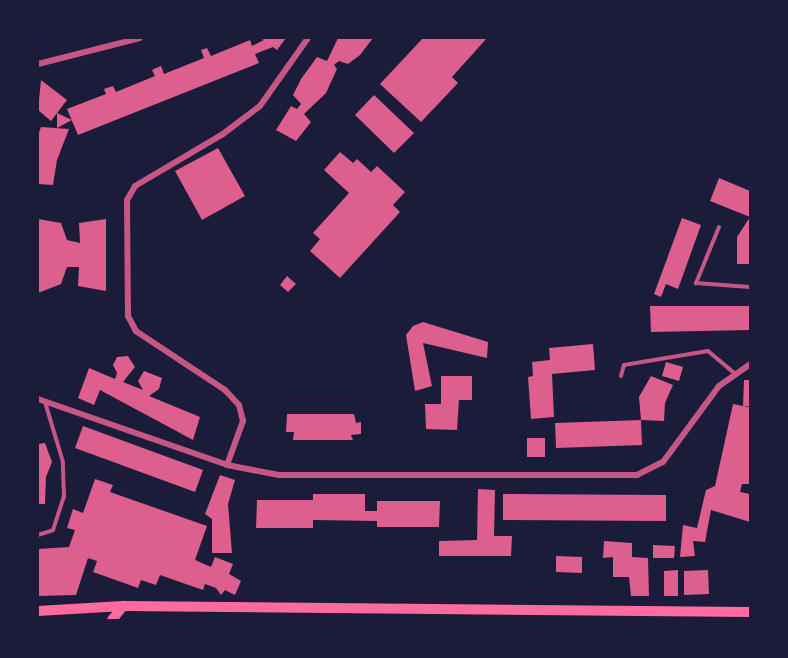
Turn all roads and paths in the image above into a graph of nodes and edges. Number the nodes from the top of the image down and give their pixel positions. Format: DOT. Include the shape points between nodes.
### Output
graph roads {
  1 [pos="140,38"];
  2 [pos="309,38"];
  3 [pos="38,64"];
  4 [pos="719,227"];
  5 [pos="750,287"];
  6 [pos="750,364"];
  7 [pos="734,373"];
  8 [pos="621,376"];
  9 [pos="38,399"];
  10 [pos="45,402"];
  11 [pos="226,465"];
  12 [pos="38,535"];
  13 [pos="123,606"];
  14 [pos="38,611"];
  15 [pos="750,612"];
  16 [pos="112,621"];
  1 -- 3 [label="street"];
  2 -- 11 [label="street" via="260,106 224,134 135,186 127,200 128,316 136,331 225,390 239,405 243,421"];
  4 -- 5 [label="lane" via="696,283"];
  6 -- 7 [label="street"];
  7 -- 8 [label="lane" via="708,351 624,365"];
  7 -- 11 [label="street" via="719,386 675,449 650,472 637,475 279,475"];
  9 -- 10 [label="street"];
  10 -- 11 [label="street"];
  10 -- 12 [label="lane" via="63,462 64,497 53,530"];
  13 -- 14 [label="main road"];
  13 -- 15 [label="main road"];
  13 -- 16 [label="main road"];
}
